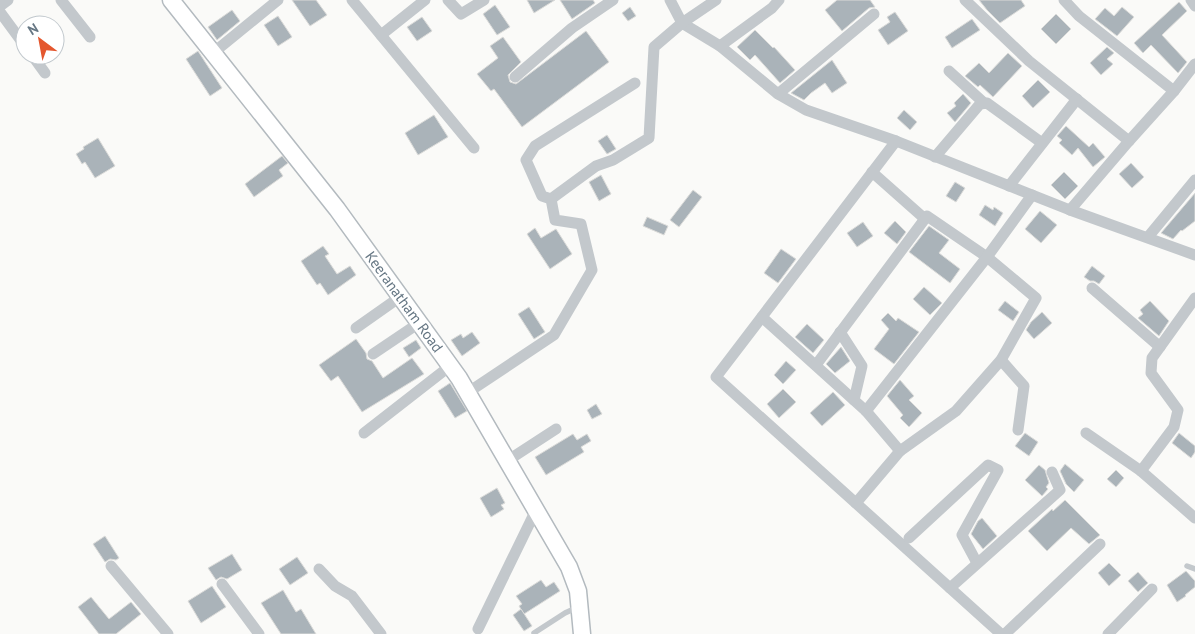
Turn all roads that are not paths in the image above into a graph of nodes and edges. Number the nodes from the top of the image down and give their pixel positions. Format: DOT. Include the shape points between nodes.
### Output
graph roads {
  1 [pos="8,0"];
  2 [pos="61,0"];
  3 [pos="171,0"];
  4 [pos="278,0"];
  5 [pos="352,0"];
  6 [pos="425,0"];
  7 [pos="448,0"];
  8 [pos="484,0"];
  9 [pos="613,0"];
  10 [pos="670,0"];
  11 [pos="716,0"];
  12 [pos="780,0"];
  13 [pos="965,0"];
  14 [pos="1064,0"];
  15 [pos="1191,0"];
  16 [pos="266,4"];
  17 [pos="0,6"];
  18 [pos="1195,6"];
  19 [pos="0,12"];
  20 [pos="874,14"];
  21 [pos="682,23"];
  22 [pos="15,32"];
  23 [pos="382,35"];
  24 [pos="90,37"];
  25 [pos="720,46"];
  26 [pos="213,53"];
  27 [pos="1195,64"];
  28 [pos="39,65"];
  29 [pos="949,70"];
  30 [pos="45,73"];
  31 [pos="515,77"];
  32 [pos="635,83"];
  33 [pos="1174,91"];
  34 [pos="778,94"];
  35 [pos="1077,99"];
  36 [pos="983,102"];
  37 [pos="896,141"];
  38 [pos="1129,141"];
  39 [pos="1042,143"];
  40 [pos="474,148"];
  41 [pos="935,157"];
  42 [pos="872,172"];
  43 [pos="1195,180"];
  44 [pos="1009,186"];
  45 [pos="1032,195"];
  46 [pos="551,199"];
  47 [pos="1070,210"];
  48 [pos="925,219"];
  49 [pos="1148,237"];
  50 [pos="1195,255"];
  51 [pos="987,256"];
  52 [pos="1092,288"];
  53 [pos="400,297"];
  54 [pos="1195,298"];
  55 [pos="762,317"];
  56 [pos="419,323"];
  57 [pos="356,328"];
  58 [pos="840,332"];
  59 [pos="1160,347"];
  60 [pos="373,354"];
  61 [pos="1001,360"];
  62 [pos="816,365"];
  63 [pos="450,366"];
  64 [pos="467,392"];
  65 [pos="854,400"];
  66 [pos="866,411"];
  67 [pos="556,429"];
  68 [pos="1018,430"];
  69 [pos="364,433"];
  70 [pos="1086,433"];
  71 [pos="900,451"];
  72 [pos="507,461"];
  73 [pos="1141,471"];
  74 [pos="1052,472"];
  75 [pos="856,503"];
  76 [pos="536,510"];
  77 [pos="1195,518"];
  78 [pos="909,538"];
  79 [pos="1100,544"];
  80 [pos="977,563"];
  81 [pos="111,566"];
  82 [pos="1187,566"];
  83 [pos="1195,568"];
  84 [pos="319,569"];
  85 [pos="222,584"];
  86 [pos="950,588"];
  87 [pos="1152,589"];
  88 [pos="580,606"];
  89 [pos="477,632"];
  90 [pos="534,633"];
  91 [pos="168,634"];
  92 [pos="259,634"];
  93 [pos="381,634"];
  94 [pos="582,634"];
  95 [pos="1003,634"];
  96 [pos="1108,634"];
  1 -- 17 [label="street"];
  2 -- 24 [label="street"];
  3 -- 26 [label="street, Keeranatham Road"];
  4 -- 16 [label="street"];
  5 -- 23 [label="street"];
  6 -- 23 [label="street"];
  7 -- 8 [label="street" via="460,14"];
  9 -- 31 [label="street" via="572,28"];
  10 -- 21 [label="street"];
  11 -- 21 [label="street"];
  12 -- 25 [label="street"];
  13 -- 35 [label="street" via="1029,61"];
  14 -- 33 [label="street" via="1079,16"];
  15 -- 18 [label="street"];
  16 -- 26 [label="street"];
  19 -- 22 [label="street"];
  20 -- 34 [label="street"];
  21 -- 25 [label="street"];
  21 -- 46 [label="street" via="654,47 649,138 613,160 596,166"];
  23 -- 40 [label="street"];
  25 -- 34 [label="street"];
  26 -- 53 [label="street, Keeranatham Road" via="337,209"];
  27 -- 33 [label="street"];
  28 -- 30 [label="street"];
  29 -- 36 [label="street"];
  32 -- 46 [label="street" via="535,146 526,160 542,196"];
  33 -- 38 [label="street"];
  34 -- 37 [label="street" via="806,110"];
  35 -- 38 [label="street"];
  35 -- 39 [label="street"];
  36 -- 39 [label="street"];
  36 -- 41 [label="street"];
  37 -- 41 [label="street"];
  37 -- 42 [label="street"];
  38 -- 47 [label="street"];
  39 -- 44 [label="street"];
  41 -- 44 [label="street"];
  42 -- 48 [label="street"];
  42 -- 55 [label="street"];
  43 -- 49 [label="street"];
  44 -- 45 [label="street"];
  45 -- 47 [label="street"];
  45 -- 51 [label="street"];
  46 -- 64 [label="street" via="555,220 580,224 592,270 554,335"];
  47 -- 49 [label="street"];
  48 -- 51 [label="street" via="928,216"];
  48 -- 58 [label="street"];
  49 -- 50 [label="street"];
  51 -- 61 [label="street" via="1036,298"];
  51 -- 66 [label="street"];
  52 -- 59 [label="street"];
  53 -- 56 [label="street, Keeranatham Road"];
  53 -- 57 [label="street"];
  54 -- 59 [label="street"];
  55 -- 62 [label="street"];
  55 -- 75 [label="street" via="716,377"];
  56 -- 60 [label="street"];
  56 -- 63 [label="street, Keeranatham Road"];
  58 -- 62 [label="street"];
  58 -- 65 [label="street" via="862,366"];
  59 -- 73 [label="street" via="1152,358 1151,373 1178,410 1174,427"];
  61 -- 68 [label="street" via="1024,386"];
  61 -- 71 [label="street" via="956,411"];
  62 -- 65 [label="street"];
  63 -- 64 [label="street, Keeranatham Road"];
  63 -- 69 [label="street"];
  64 -- 72 [label="street, Keeranatham Road"];
  65 -- 66 [label="street"];
  66 -- 71 [label="street"];
  67 -- 72 [label="street"];
  70 -- 73 [label="street"];
  71 -- 75 [label="street"];
  72 -- 76 [label="street, Keeranatham Road"];
  73 -- 77 [label="street"];
  74 -- 80 [label="street" via="1060,490"];
  75 -- 86 [label="street"];
  76 -- 88 [label="street, Keeranatham Road" via="569,567"];
  76 -- 89 [label="street"];
  78 -- 80 [label="street" via="988,465 998,470 962,534"];
  79 -- 95 [label="street"];
  80 -- 86 [label="street"];
  81 -- 91 [label="street"];
  82 -- 83 [label="lane"];
  84 -- 93 [label="street" via="335,586 352,596"];
  85 -- 92 [label="street"];
  86 -- 95 [label="street"];
  87 -- 96 [label="street"];
  88 -- 90 [label="lane"];
  88 -- 94 [label="street, Keeranatham Road"];
}
